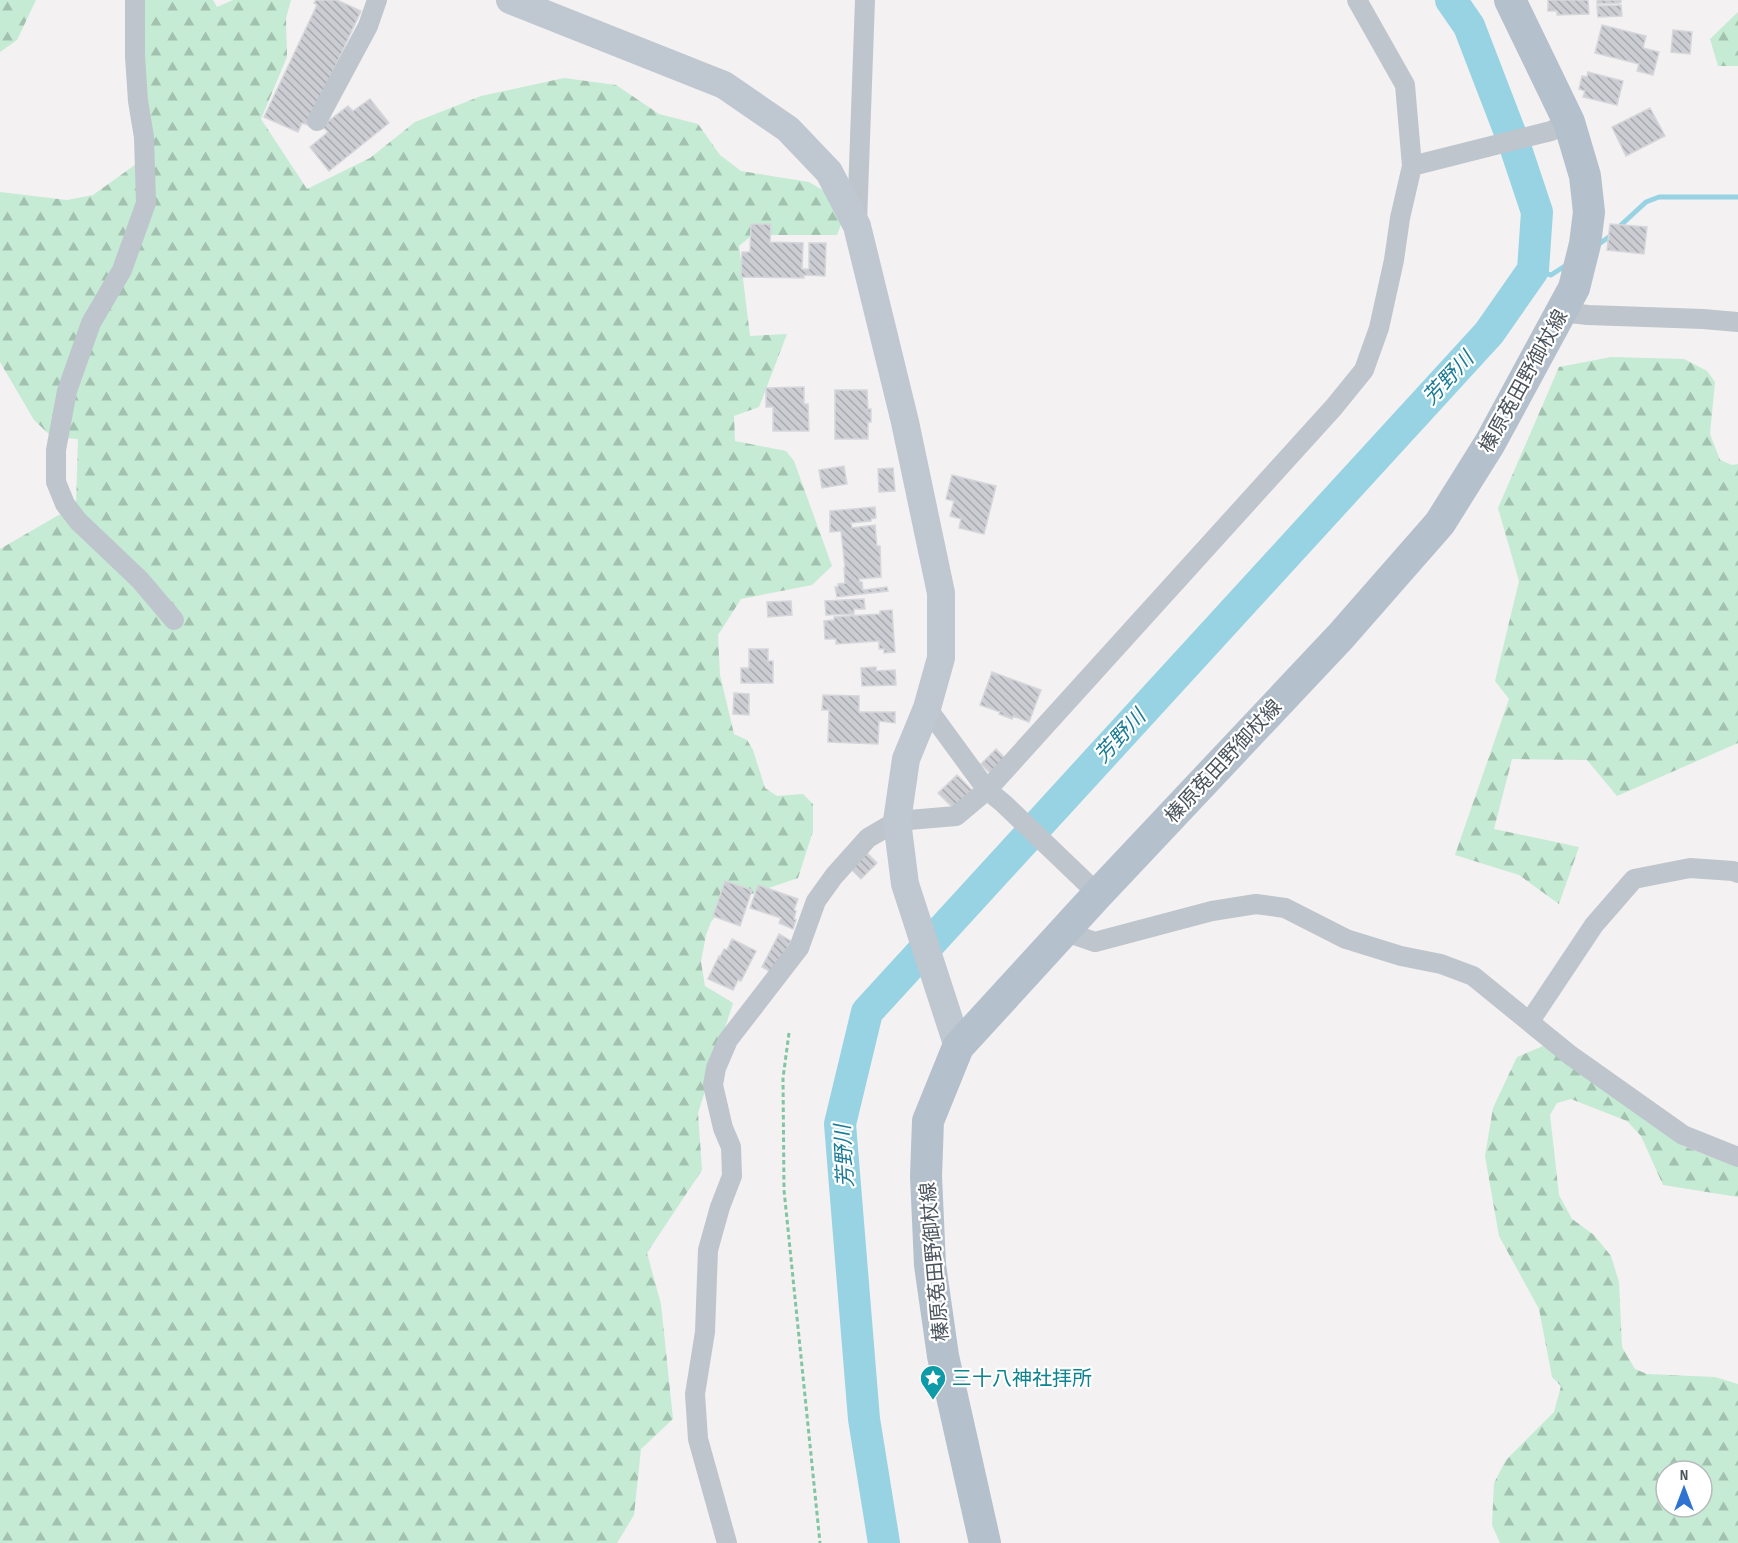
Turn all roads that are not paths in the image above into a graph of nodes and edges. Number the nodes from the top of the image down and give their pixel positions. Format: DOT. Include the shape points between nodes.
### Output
graph roads {
  1 [pos="135,0"];
  2 [pos="377,0"];
  3 [pos="510,0"];
  4 [pos="865,0"];
  5 [pos="1357,0"];
  6 [pos="1510,0"];
  7 [pos="317,121"];
  8 [pos="1560,127"];
  9 [pos="1413,166"];
  10 [pos="857,226"];
  11 [pos="1560,312"];
  12 [pos="1738,322"];
  13 [pos="174,620"];
  14 [pos="927,708"];
  15 [pos="987,790"];
  16 [pos="897,821"];
  17 [pos="1738,873"];
  18 [pos="1093,889"];
  19 [pos="1063,932"];
  20 [pos="1530,1022"];
  21 [pos="956,1040"];
  22 [pos="1738,1157"];
  23 [pos="727,1543"];
  24 [pos="985,1543"];
  1 -- 13 [label="street" via="135,56 146,203 122,270 91,323 67,391 56,450 57,482 65,504 78,521 140,580"];
  2 -- 7 [label="street" via="368,26"];
  3 -- 10 [label="street" via="724,85 796,137 829,172"];
  4 -- 10 [label="street"];
  5 -- 9 [label="street" via="1405,85"];
  6 -- 8 [label="main road, 榛原菟田野御杖線"];
  8 -- 9 [label="street"];
  8 -- 11 [label="main road, 榛原菟田野御杖線" via="1585,176 1589,212 1574,288"];
  9 -- 15 [label="street" via="1379,328 1364,370"];
  10 -- 14 [label="street" via="905,422 941,593 941,658"];
  11 -- 12 [label="street"];
  11 -- 18 [label="main road, 榛原菟田野御杖線" via="1490,443 1440,523 1341,636"];
  14 -- 15 [label="street"];
  14 -- 16 [label="street" via="906,759"];
  15 -- 16 [label="street" via="956,816"];
  15 -- 18 [label="street"];
  16 -- 21 [label="street" via="905,884"];
  16 -- 23 [label="street" via="868,838 834,876 816,901 799,948 728,1040 716,1068 713,1085 731,1147 732,1176 708,1251 705,1332 695,1394 698,1439"];
  17 -- 20 [label="street" via="1690,868 1634,879 1594,925"];
  18 -- 19 [label="main road, 榛原菟田野御杖線"];
  19 -- 20 [label="street" via="1095,942 1212,911 1256,904 1285,908 1346,939 1473,976"];
  19 -- 21 [label="main road, 榛原菟田野御杖線"];
  20 -- 22 [label="street" via="1569,1055 1683,1135"];
  21 -- 24 [label="main road, 榛原菟田野御杖線" via="928,1121 930,1265 943,1356"];
}
